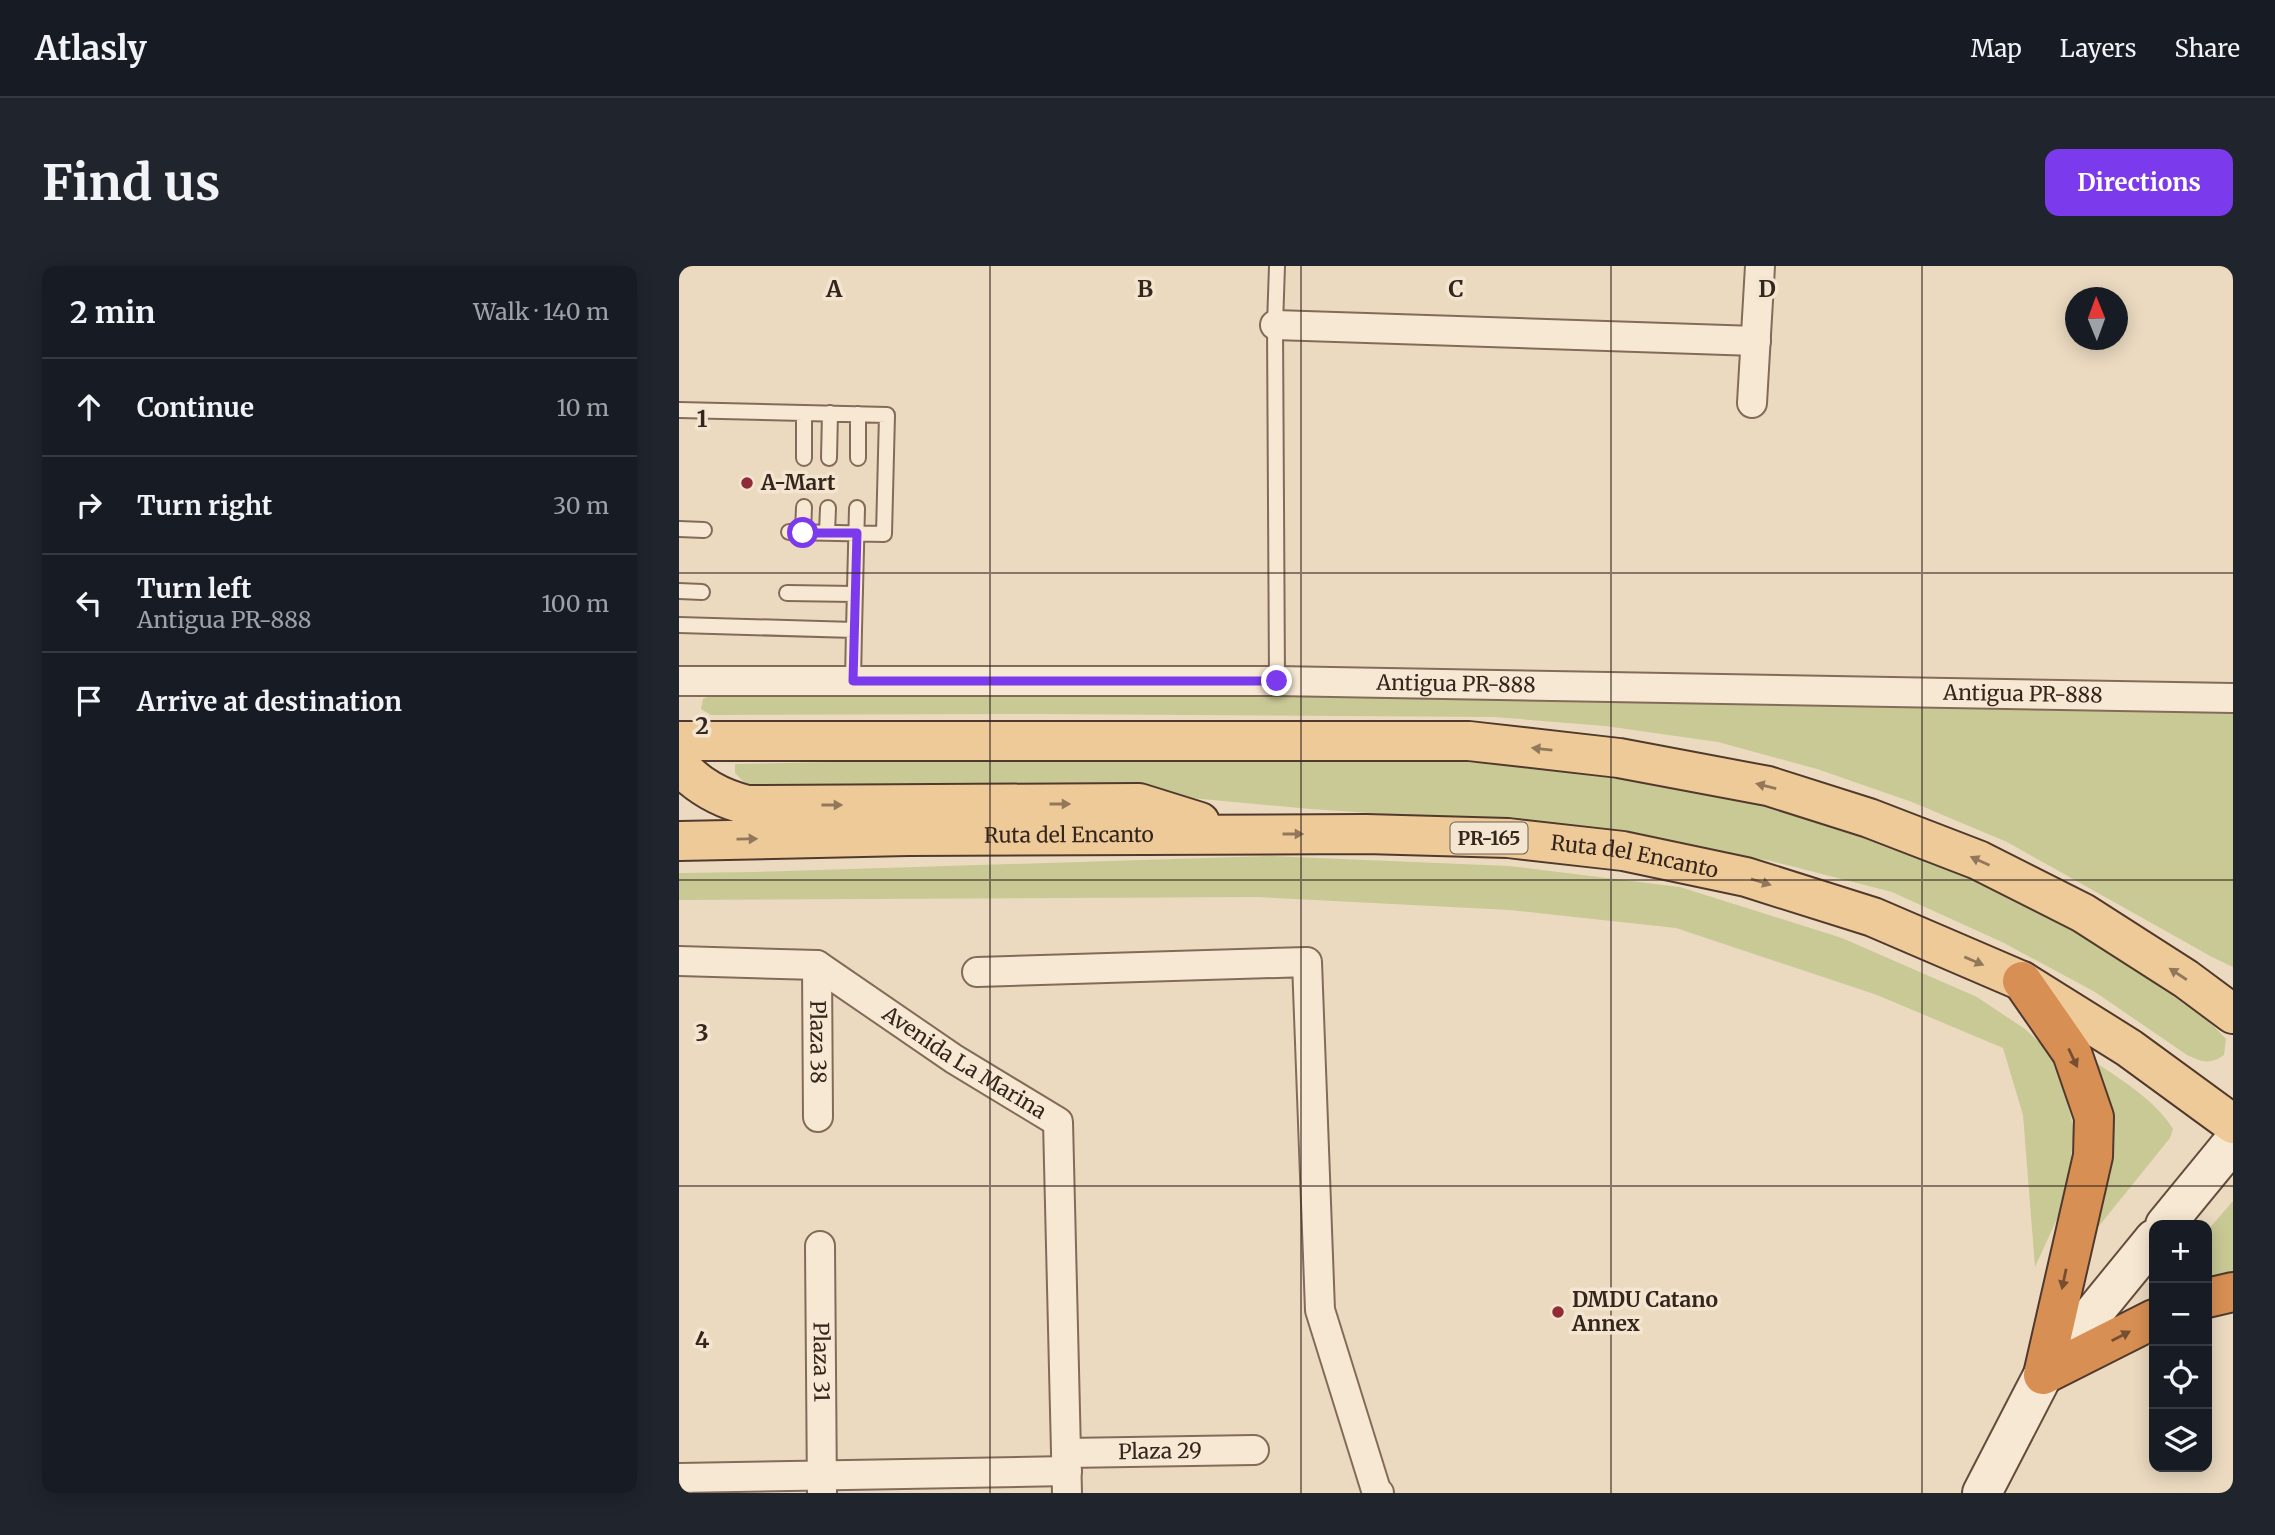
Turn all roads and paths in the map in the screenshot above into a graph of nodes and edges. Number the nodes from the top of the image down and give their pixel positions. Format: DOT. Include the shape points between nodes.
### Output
graph roads {
  1 [pos="1277,266"];
  2 [pos="1760,266"];
  3 [pos="1275,325"];
  4 [pos="1756,341"];
  5 [pos="1752,402"];
  6 [pos="679,410"];
  7 [pos="804,413"];
  8 [pos="830,413"];
  9 [pos="858,414"];
  10 [pos="804,457"];
  11 [pos="858,457"];
  12 [pos="829,458"];
  13 [pos="804,508"];
  14 [pos="828,508"];
  15 [pos="857,508"];
  16 [pos="679,529"];
  17 [pos="704,530"];
  18 [pos="828,533"];
  19 [pos="857,533"];
  20 [pos="679,592"];
  21 [pos="702,592"];
  22 [pos="787,593"];
  23 [pos="855,594"];
  24 [pos="679,625"];
  25 [pos="854,629"];
  26 [pos="679,681"];
  27 [pos="853,681"];
  28 [pos="1277,681"];
  29 [pos="2233,698"];
  30 [pos="679,741"];
  31 [pos="679,765"];
  32 [pos="1241,834"];
  33 [pos="679,841"];
  34 [pos="679,961"];
  35 [pos="817,965"];
  36 [pos="977,972"];
  37 [pos="2022,981"];
  38 [pos="2233,1014"];
  39 [pos="818,1117"];
  40 [pos="2233,1124"];
  41 [pos="2233,1142"];
  42 [pos="2169,1220"];
  43 [pos="2149,1245"];
  44 [pos="820,1246"];
  45 [pos="2233,1292"];
  46 [pos="2212,1297"];
  47 [pos="2149,1322"];
  48 [pos="2043,1376"];
  49 [pos="1254,1450"];
  50 [pos="1067,1473"];
  51 [pos="679,1478"];
  52 [pos="823,1484"];
  53 [pos="1379,1493"];
  54 [pos="1982,1493"];
  1 -- 3 [label="lane"];
  2 -- 4 [label="street"];
  3 -- 4 [label="street"];
  3 -- 28 [label="lane"];
  4 -- 5 [label="street"];
  6 -- 7 [label="lane"];
  7 -- 8 [label="lane"];
  7 -- 10 [label="lane"];
  8 -- 9 [label="lane"];
  8 -- 12 [label="lane"];
  9 -- 11 [label="lane"];
  9 -- 19 [label="lane" via="887,415 884,534"];
  13 -- 18 [label="lane" via="796,533"];
  14 -- 18 [label="lane"];
  15 -- 19 [label="lane"];
  16 -- 17 [label="lane"];
  18 -- 19 [label="lane"];
  19 -- 23 [label="lane"];
  20 -- 21 [label="lane"];
  22 -- 23 [label="lane"];
  23 -- 25 [label="lane"];
  24 -- 25 [label="lane"];
  25 -- 27 [label="lane"];
  26 -- 27 [label="street, Antigua PR-888"];
  27 -- 28 [label="street, Antigua PR-888"];
  28 -- 29 [label="street, Antigua PR-888"];
  38 -- 30 [label="main road, one-way" via="2083,913 1978,860 1869,818 1767,786 1619,758 1469,741"];
  31 -- 32 [label="main road, one-way" via="722,799 747,805 1139,803"];
  33 -- 32 [label="main road, Ruta del Encanto / PR-165, one-way"];
  32 -- 37 [label="main road, Ruta del Encanto / PR-165, one-way" via="1508,838 1623,850 1746,877 1873,917"];
  34 -- 35 [label="street"];
  35 -- 39 [label="street, Plaza 38"];
  35 -- 50 [label="street, Avenida La Marina" via="954,1059 1058,1122"];
  36 -- 53 [label="street" via="1307,962 1320,1310"];
  37 -- 40 [label="main road, Ruta del Encanto / PR-165" via="2129,1048"];
  37 -- 48 [label="highway, one-way" via="2072,1053 2094,1117 2092,1156"];
  41 -- 42 [label="street"];
  43 -- 48 [label="street"];
  44 -- 52 [label="street, Plaza 31"];
  45 -- 46 [label="highway"];
  48 -- 47 [label="highway, one-way"];
  48 -- 54 [label="street"];
  49 -- 50 [label="street, Plaza 29"];
  50 -- 52 [label="street, Plaza 29"];
  51 -- 52 [label="street, Plaza 29"];
}
